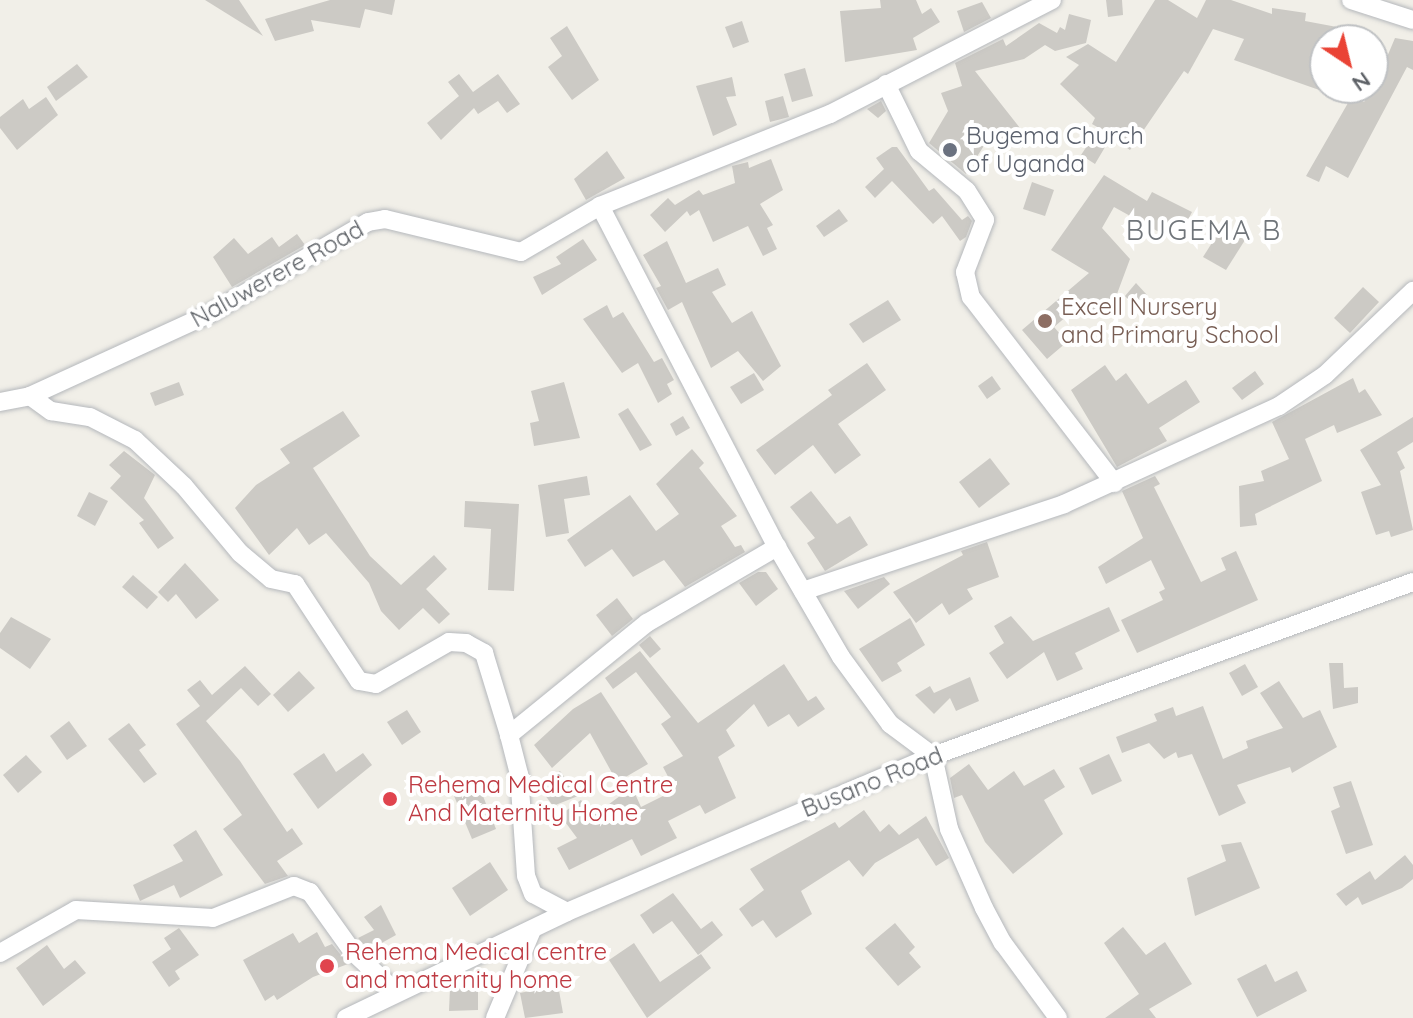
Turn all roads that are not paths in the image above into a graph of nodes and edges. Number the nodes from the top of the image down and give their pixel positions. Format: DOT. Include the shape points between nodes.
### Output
graph roads {
  1 [pos="1052,0"];
  2 [pos="1351,0"];
  3 [pos="1413,20"];
  4 [pos="886,84"];
  5 [pos="600,206"];
  6 [pos="1413,291"];
  7 [pos="30,396"];
  8 [pos="0,402"];
  9 [pos="1114,483"];
  10 [pos="777,547"];
  11 [pos="1413,582"];
  12 [pos="803,591"];
  13 [pos="509,735"];
  14 [pos="933,756"];
  15 [pos="567,912"];
  16 [pos="532,930"];
  17 [pos="0,953"];
  18 [pos="395,991"];
  19 [pos="346,1018"];
  20 [pos="495,1018"];
  21 [pos="1058,1018"];
  1 -- 4 [label="street, Naluwerere Road"];
  2 -- 3 [label="street"];
  4 -- 5 [label="street, Naluwerere Road" via="819,119"];
  4 -- 9 [label="street" via="919,151 967,191 985,220 965,272 971,297"];
  5 -- 7 [label="street, Naluwerere Road" via="521,252 385,219 368,222 211,313"];
  5 -- 10 [label="street"];
  6 -- 9 [label="street" via="1309,389"];
  7 -- 8 [label="street, Naluwerere Road"];
  7 -- 13 [label="street" via="51,411 90,417 135,440 184,486 240,553 271,579 295,584 359,681 376,684 449,642 466,643 484,653"];
  9 -- 12 [label="street"];
  10 -- 12 [label="street"];
  10 -- 13 [label="street" via="647,623"];
  11 -- 14 [label="street, Busano Road"];
  12 -- 14 [label="street" via="841,657 890,724"];
  13 -- 15 [label="street" via="519,774 526,876 533,894"];
  14 -- 15 [label="street, Busano Road"];
  14 -- 21 [label="street" via="949,829 984,908"];
  15 -- 16 [label="street, Busano Road"];
  16 -- 18 [label="street, Busano Road"];
  16 -- 20 [label="street"];
  17 -- 18 [label="street" via="76,910 213,918 294,886 310,892 353,952"];
  18 -- 19 [label="street, Busano Road"];
}
